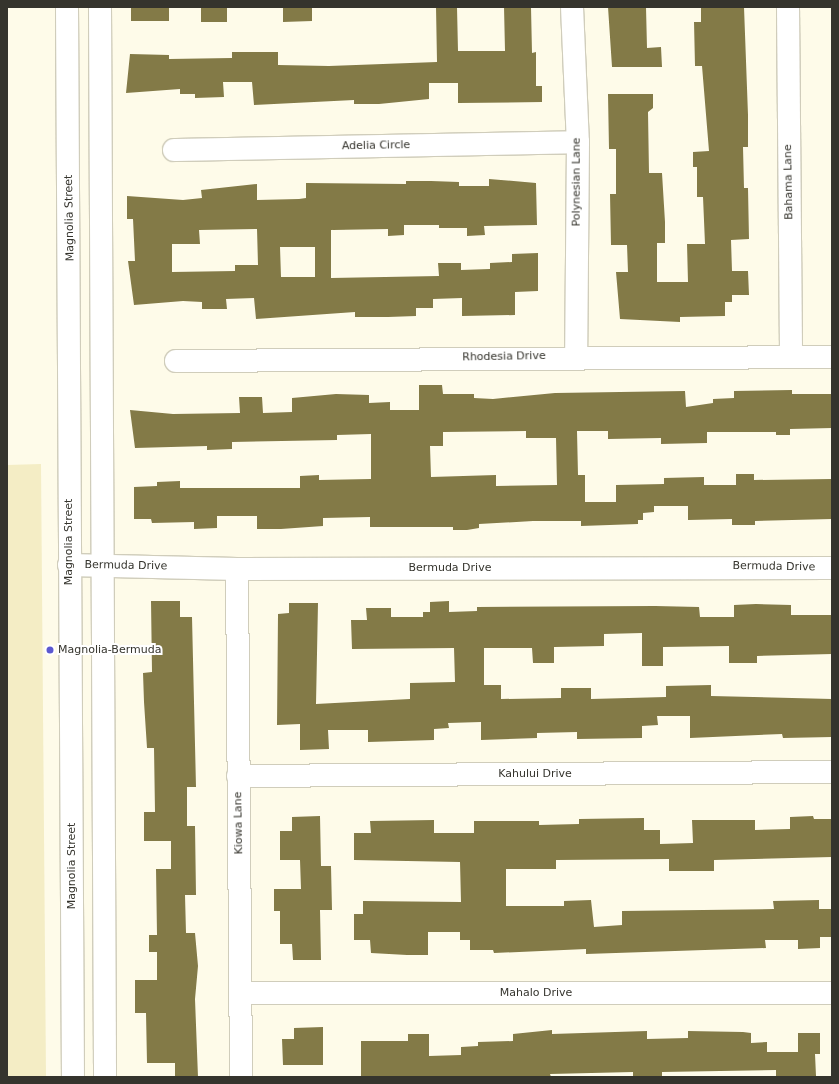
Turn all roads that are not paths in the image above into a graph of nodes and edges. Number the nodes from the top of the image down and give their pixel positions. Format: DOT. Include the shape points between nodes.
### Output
graph roads {
  1 [pos="67,7"];
  2 [pos="100,7"];
  3 [pos="572,7"];
  4 [pos="788,7"];
  5 [pos="578,142"];
  6 [pos="174,150"];
  7 [pos="576,357"];
  8 [pos="791,357"];
  9 [pos="832,357"];
  10 [pos="176,361"];
  11 [pos="69,565"];
  12 [pos="103,565"];
  13 [pos="832,568"];
  14 [pos="237,569"];
  15 [pos="832,772"];
  16 [pos="238,776"];
  17 [pos="240,993"];
  18 [pos="832,993"];
  19 [pos="73,1077"];
  20 [pos="105,1077"];
  21 [pos="241,1077"];
  1 -- 11 [label="street, Magnolia Street"];
  2 -- 12 [label="street"];
  3 -- 5 [label="street, Polynesian Lane"];
  4 -- 8 [label="street, Bahama Lane"];
  5 -- 6 [label="street, Adelia Circle"];
  5 -- 7 [label="street, Polynesian Lane"];
  7 -- 8 [label="street, Rhodesia Drive"];
  7 -- 10 [label="street, Rhodesia Drive"];
  8 -- 9 [label="street, Rhodesia Drive"];
  11 -- 12 [label="street, Bermuda Drive"];
  11 -- 19 [label="street, Magnolia Street"];
  12 -- 14 [label="street, Bermuda Drive"];
  12 -- 20 [label="street"];
  13 -- 14 [label="street, Bermuda Drive"];
  14 -- 16 [label="street, Kiowa Lane"];
  15 -- 16 [label="street, Kahului Drive"];
  16 -- 17 [label="street, Kiowa Lane"];
  17 -- 18 [label="street, Mahalo Drive"];
  17 -- 21 [label="street, Kiowa Lane"];
}
